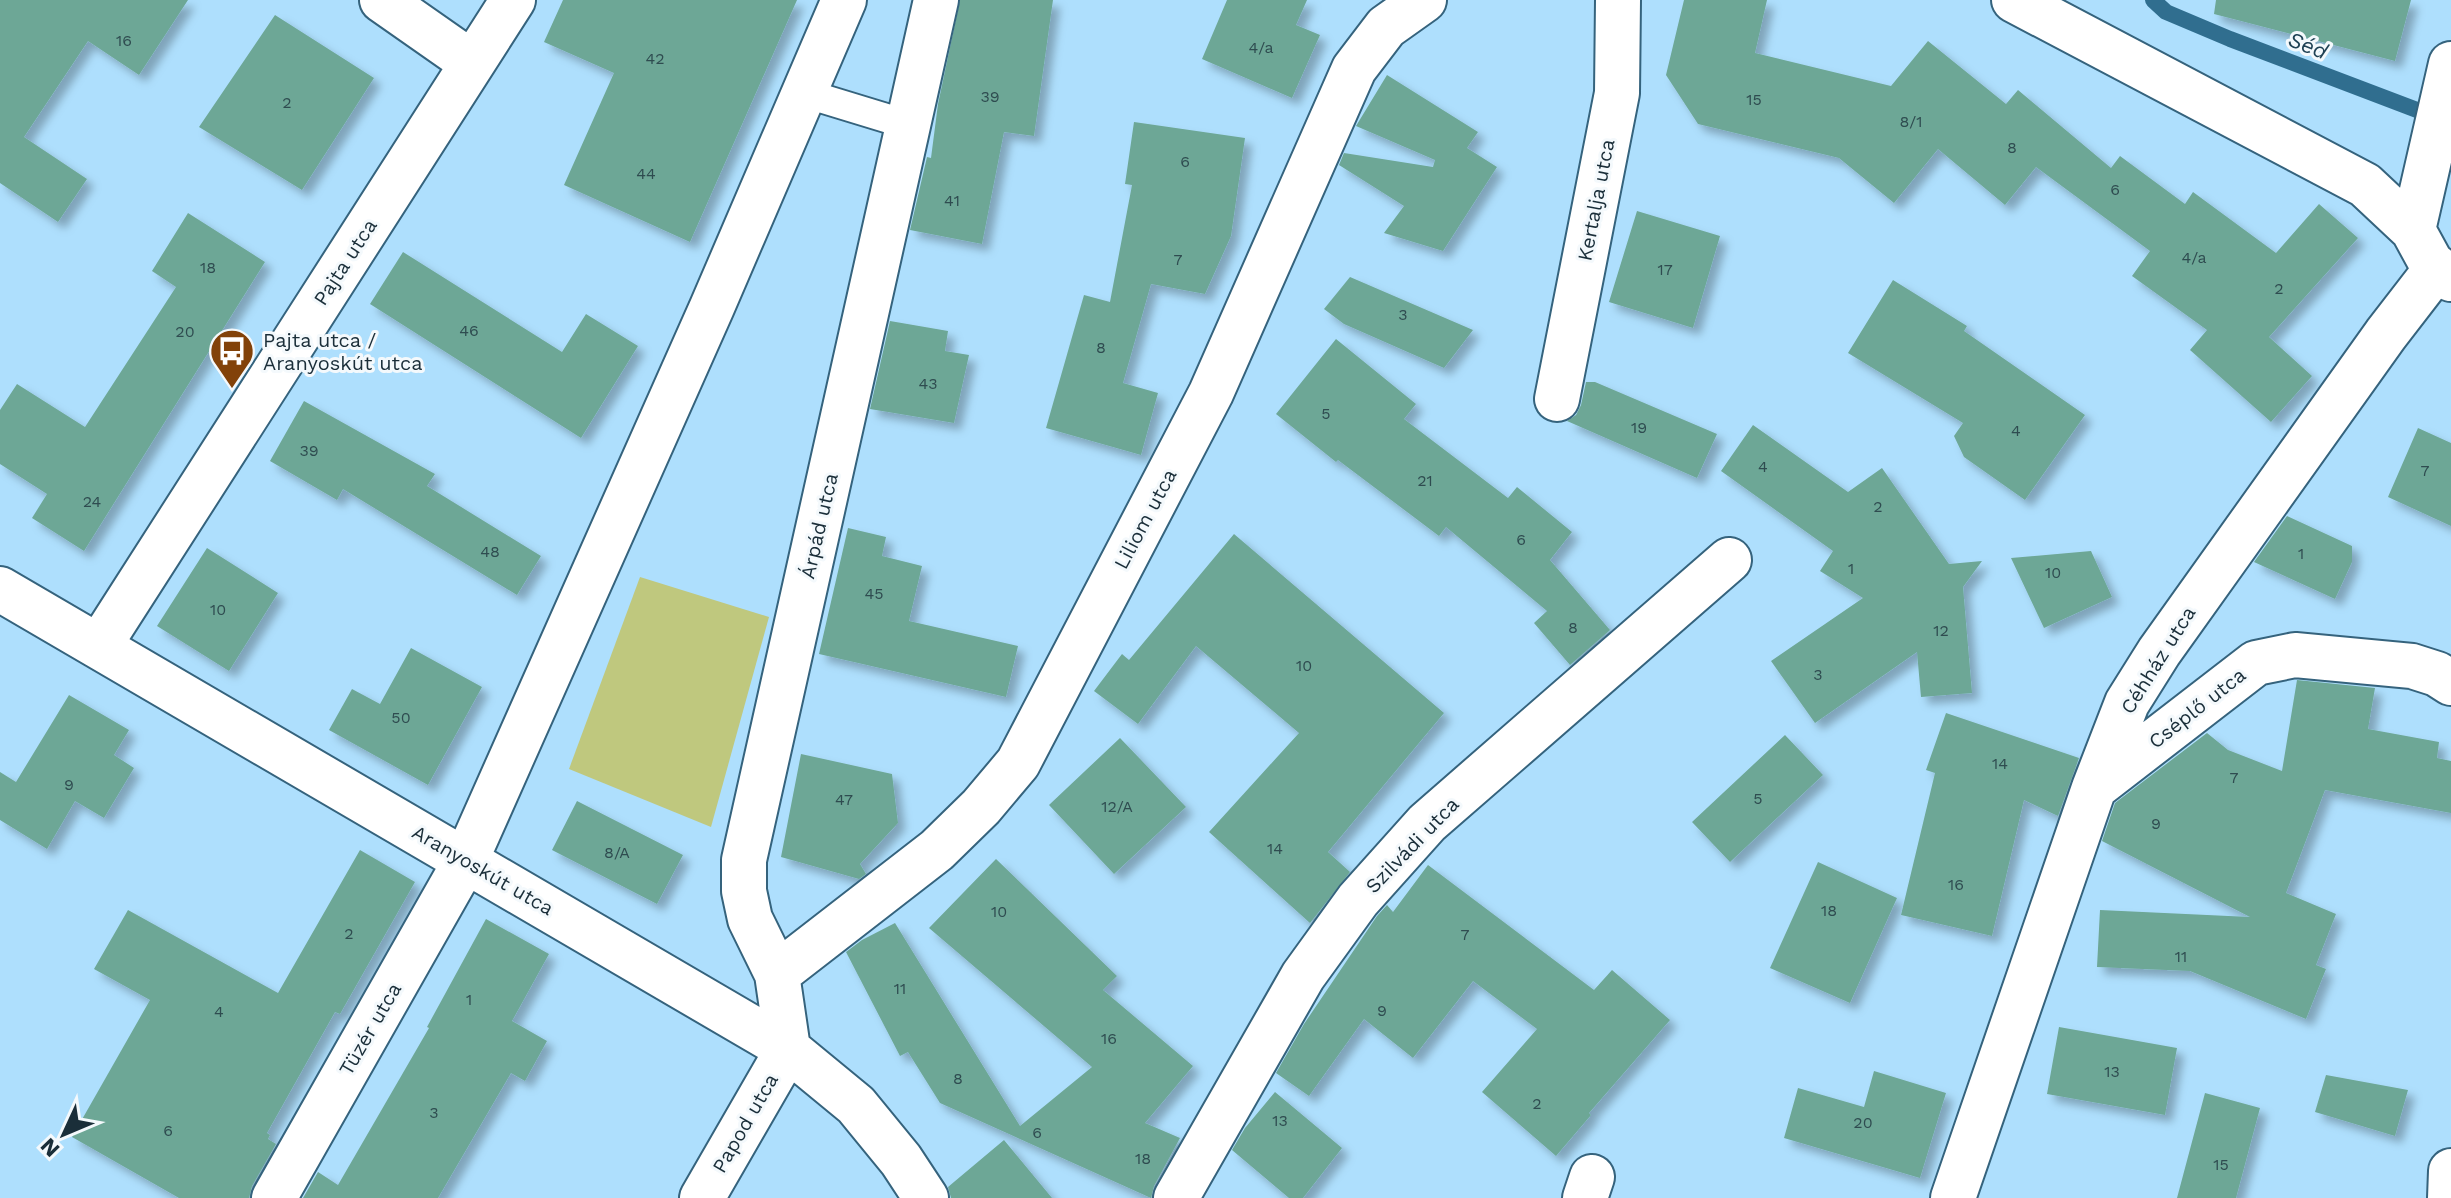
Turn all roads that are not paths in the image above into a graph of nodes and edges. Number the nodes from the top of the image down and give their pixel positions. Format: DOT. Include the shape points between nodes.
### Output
graph roads {
  1 [pos="382,0"];
  2 [pos="513,0"];
  3 [pos="844,0"];
  4 [pos="936,0"];
  5 [pos="1424,0"];
  6 [pos="1618,0"];
  7 [pos="2014,0"];
  8 [pos="472,63"];
  9 [pos="2451,64"];
  10 [pos="804,93"];
  11 [pos="909,125"];
  12 [pos="2413,230"];
  13 [pos="2444,274"];
  14 [pos="1557,399"];
  15 [pos="1729,560"];
  16 [pos="0,589"];
  17 [pos="99,646"];
  18 [pos="2451,683"];
  19 [pos="2094,788"];
  20 [pos="466,860"];
  21 [pos="777,974"];
  22 [pos="788,1049"];
  23 [pos="2451,1171"];
  24 [pos="274,1198"];
  25 [pos="702,1198"];
  26 [pos="926,1198"];
  27 [pos="1176,1198"];
  28 [pos="1953,1198"];
  29 [pos="2450,1198"];
  1 -- 8 [label="street"];
  2 -- 8 [label="street, Pajta utca"];
  3 -- 10 [label="street"];
  4 -- 11 [label="street, Árpád utca"];
  5 -- 21 [label="street, Liliom utca" via="1386,27 1354,69 1211,393 1018,763 937,850"];
  6 -- 14 [label="street, Kertalja utca" via="1617,93"];
  7 -- 12 [label="street" via="2365,185"];
  8 -- 17 [label="street, Pajta utca"];
  9 -- 12 [label="street"];
  10 -- 11 [label="lane"];
  10 -- 20 [label="street"];
  11 -- 21 [label="street, Árpád utca" via="744,860 750,919"];
  12 -- 13 [label="street" via="2431,263"];
  13 -- 19 [label="street, Céhház utca" via="2386,334 2159,652 2127,703"];
  15 -- 27 [label="street, Szilvádi utca" via="1427,823 1358,900 1303,976"];
  16 -- 17 [label="street, Aranyoskút utca"];
  17 -- 20 [label="street, Aranyoskút utca"];
  18 -- 19 [label="street, Cséplő utca" via="2412,666 2295,655 2256,663"];
  19 -- 28 [label="street, Céhház utca"];
  20 -- 22 [label="street, Aranyoskút utca"];
  20 -- 24 [label="street, Tüzér utca"];
  21 -- 22 [label="street, Árpád utca"];
  22 -- 25 [label="street, Papod utca"];
  22 -- 26 [label="street, Aranyoskút utca" via="856,1105"];
  23 -- 29 [label="street"];
}
